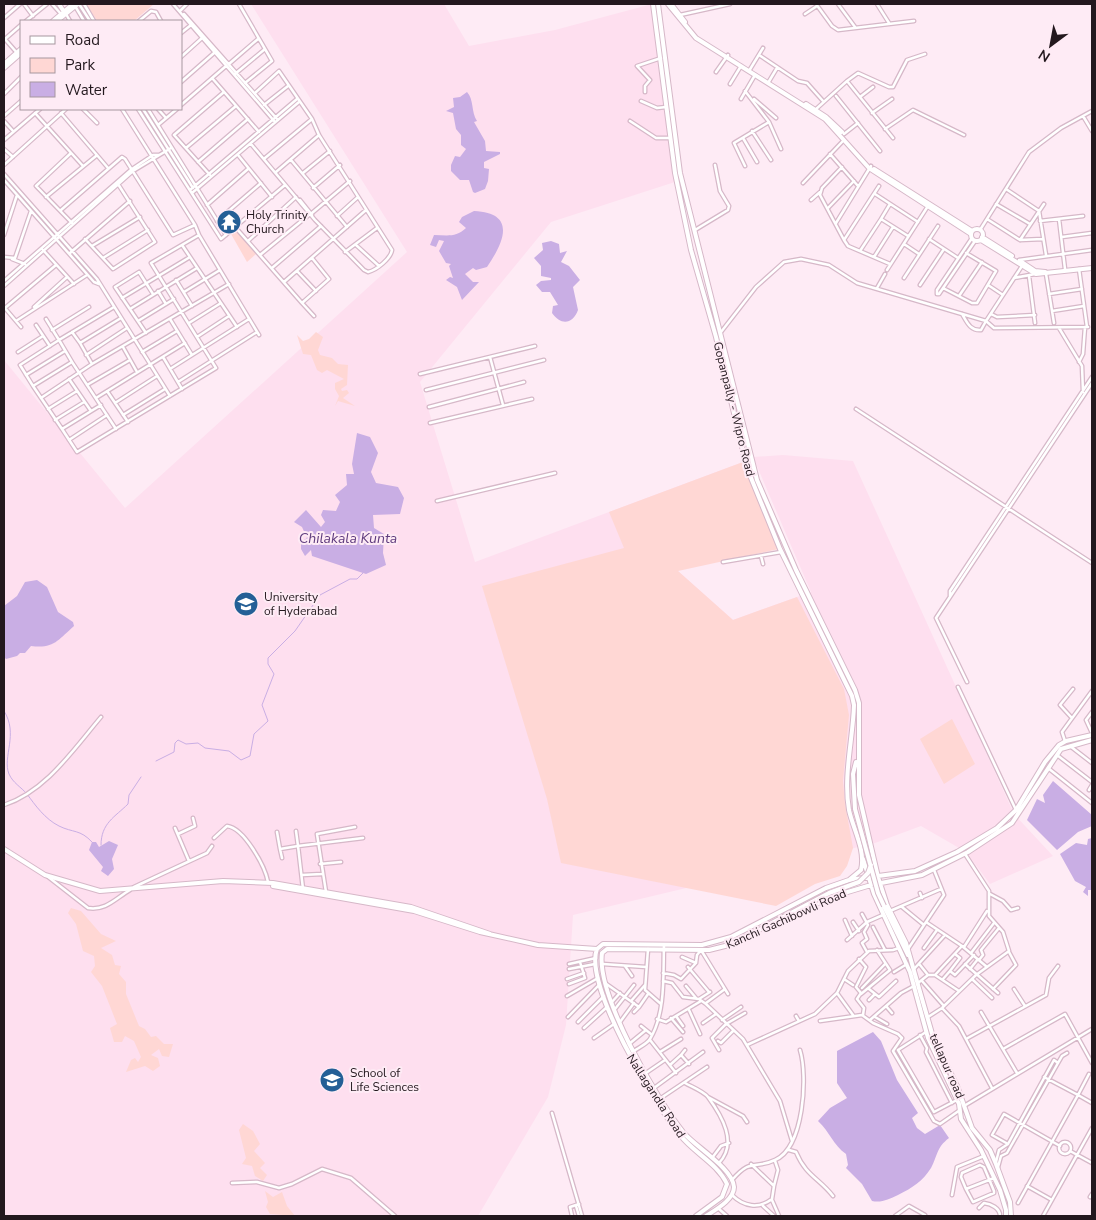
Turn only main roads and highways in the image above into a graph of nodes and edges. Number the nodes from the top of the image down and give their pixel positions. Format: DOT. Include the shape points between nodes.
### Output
graph roads {
  1 [pos="59,4"];
  2 [pos="75,4"];
  3 [pos="653,4"];
  4 [pos="658,4"];
  5 [pos="670,4"];
  6 [pos="63,14"];
  7 [pos="54,20"];
  8 [pos="58,20"];
  9 [pos="19,54"];
  10 [pos="728,56"];
  11 [pos="661,60"];
  12 [pos="667,62"];
  13 [pos="4,67"];
  14 [pos="668,67"];
  15 [pos="662,68"];
  16 [pos="750,70"];
  17 [pos="768,83"];
  18 [pos="870,167"];
  19 [pos="692,224"];
  20 [pos="686,226"];
  21 [pos="972,236"];
  22 [pos="981,238"];
  23 [pos="1092,266"];
  24 [pos="1037,273"];
  25 [pos="756,474"];
  26 [pos="750,476"];
  27 [pos="839,655"];
  28 [pos="833,658"];
  29 [pos="1092,734"];
  30 [pos="1092,740"];
  31 [pos="857,758"];
  32 [pos="4,849"];
  33 [pos="862,856"];
  34 [pos="871,864"];
  35 [pos="878,877"];
  36 [pos="869,878"];
  37 [pos="849,880"];
  38 [pos="880,883"];
  39 [pos="871,885"];
  40 [pos="303,890"];
  41 [pos="766,926"];
  42 [pos="490,934"];
  43 [pos="664,947"];
  44 [pos="597,949"];
  45 [pos="603,950"];
  46 [pos="599,964"];
  47 [pos="914,969"];
  48 [pos="602,983"];
  49 [pos="918,983"];
  50 [pos="955,1082"];
  51 [pos="950,1085"];
  52 [pos="688,1140"];
  53 [pos="696,1216"];
  54 [pos="706,1216"];
  55 [pos="1006,1216"];
  56 [pos="1011,1216"];
  1 -- 6 [label="main road"];
  2 -- 6 [label="main road"];
  3 -- 11 [label="main road, Gopanpally - Wipro Road"];
  4 -- 12 [label="main road, Gopanpally - Wipro Road"];
  5 -- 10 [label="main road" via="698,36"];
  5 -- 10 [label="main road" via="696,38"];
  6 -- 7 [label="main road"];
  6 -- 8 [label="main road"];
  9 -- 13 [label="main road"];
  10 -- 16 [label="main road"];
  10 -- 16 [label="main road"];
  11 -- 12 [label="main road"];
  11 -- 15 [label="main road, Gopanpally - Wipro Road"];
  12 -- 14 [label="main road, Gopanpally - Wipro Road"];
  14 -- 15 [label="main road"];
  14 -- 19 [label="main road, Gopanpally - Wipro Road" via="677,153"];
  15 -- 20 [label="main road, Gopanpally - Wipro Road" via="670,138"];
  16 -- 17 [label="main road"];
  16 -- 17 [label="main road"];
  17 -- 18 [label="main road" via="824,119"];
  17 -- 18 [label="main road" via="834,122"];
  18 -- 21 [label="main road"];
  19 -- 20 [label="main road"];
  19 -- 25 [label="main road, Gopanpally - Wipro Road"];
  20 -- 26 [label="main road, Gopanpally - Wipro Road"];
  21 -- 22 [label="main road"];
  21 -- 22 [label="main road" via="980,230"];
  22 -- 24 [label="main road"];
  22 -- 24 [label="main road"];
  23 -- 24 [label="main road"];
  23 -- 24 [label="main road"];
  25 -- 26 [label="main road"];
  25 -- 27 [label="main road, Gopanpally - Wipro Road" via="796,570"];
  26 -- 28 [label="main road, Gopanpally - Wipro Road" via="781,552"];
  27 -- 28 [label="main road"];
  27 -- 31 [label="main road, Gopanpally - Wipro Road" via="859,703"];
  28 -- 33 [label="main road, Gopanpally - Wipro Road" via="854,705 849,809"];
  29 -- 35 [label="main road, Kanchi Gachibowli Road" via="1065,742 1053,750 1016,810 987,834 932,865"];
  30 -- 38 [label="main road, Kanchi Gachibowli Road" via="1055,754 1012,823 934,870"];
  31 -- 34 [label="main road, Gopanpally - Wipro Road, bridge" via="855,809"];
  31 -- 35 [label="main road, Gopanpally - Wipro Road" via="858,795"];
  32 -- 40 [label="main road" via="45,876 100,891 243,880"];
  33 -- 36 [label="main road, Gopanpally - Wipro Road"];
  33 -- 37 [label="main road" via="861,870"];
  34 -- 41 [label="main road, bridge" via="859,882 829,892"];
  34 -- 47 [label="main road, Gopanpally - Wipro Road, bridge" via="878,892"];
  35 -- 36 [label="main road, Kanchi Gachibowli Road"];
  35 -- 38 [label="main road, Gopanpally - Wipro Road"];
  36 -- 37 [label="main road, Kanchi Gachibowli Road"];
  36 -- 39 [label="main road, Gopanpally - Wipro Road"];
  37 -- 43 [label="main road, Kanchi Gachibowli Road" via="826,888 730,937 702,945"];
  38 -- 39 [label="main road, Kanchi Gachibowli Road"];
  38 -- 47 [label="main road, tellapur road"];
  39 -- 41 [label="main road, Kanchi Gachibowli Road" via="831,897"];
  39 -- 49 [label="main road, Gopanpally - Wipro Road"];
  40 -- 42 [label="main road" via="414,911"];
  40 -- 42 [label="main road" via="410,907"];
  41 -- 43 [label="main road, Kanchi Gachibowli Road" via="729,945 701,950"];
  42 -- 44 [label="main road, Kanchi Gachibowli Road" via="538,945"];
  43 -- 44 [label="main road, Kanchi Gachibowli Road" via="603,944"];
  43 -- 45 [label="main road, Kanchi Gachibowli Road"];
  44 -- 46 [label="main road, Nallagandla Road"];
  45 -- 46 [label="main road, Nallagandla Road"];
  46 -- 48 [label="main road, Nallagandla Road"];
  46 -- 48 [label="main road, Nallagandla Road"];
  47 -- 49 [label="main road, tellapur road"];
  48 -- 52 [label="main road, Nallagandla Road" via="629,1044"];
  48 -- 52 [label="main road, Nallagandla Road" via="614,1024 667,1118"];
  49 -- 50 [label="main road, tellapur road" via="933,1038"];
  49 -- 51 [label="main road" via="923,1034"];
  50 -- 51 [label="main road"];
  50 -- 56 [label="main road, tellapur road" via="972,1128 990,1150 996,1164 1010,1202"];
  51 -- 55 [label="main road" via="961,1119 984,1156"];
  52 -- 53 [label="main road, Nallagandla Road" via="719,1171 727,1184 722,1196"];
  52 -- 54 [label="main road, Nallagandla Road" via="718,1164 732,1180 734,1188 732,1195"];
}
